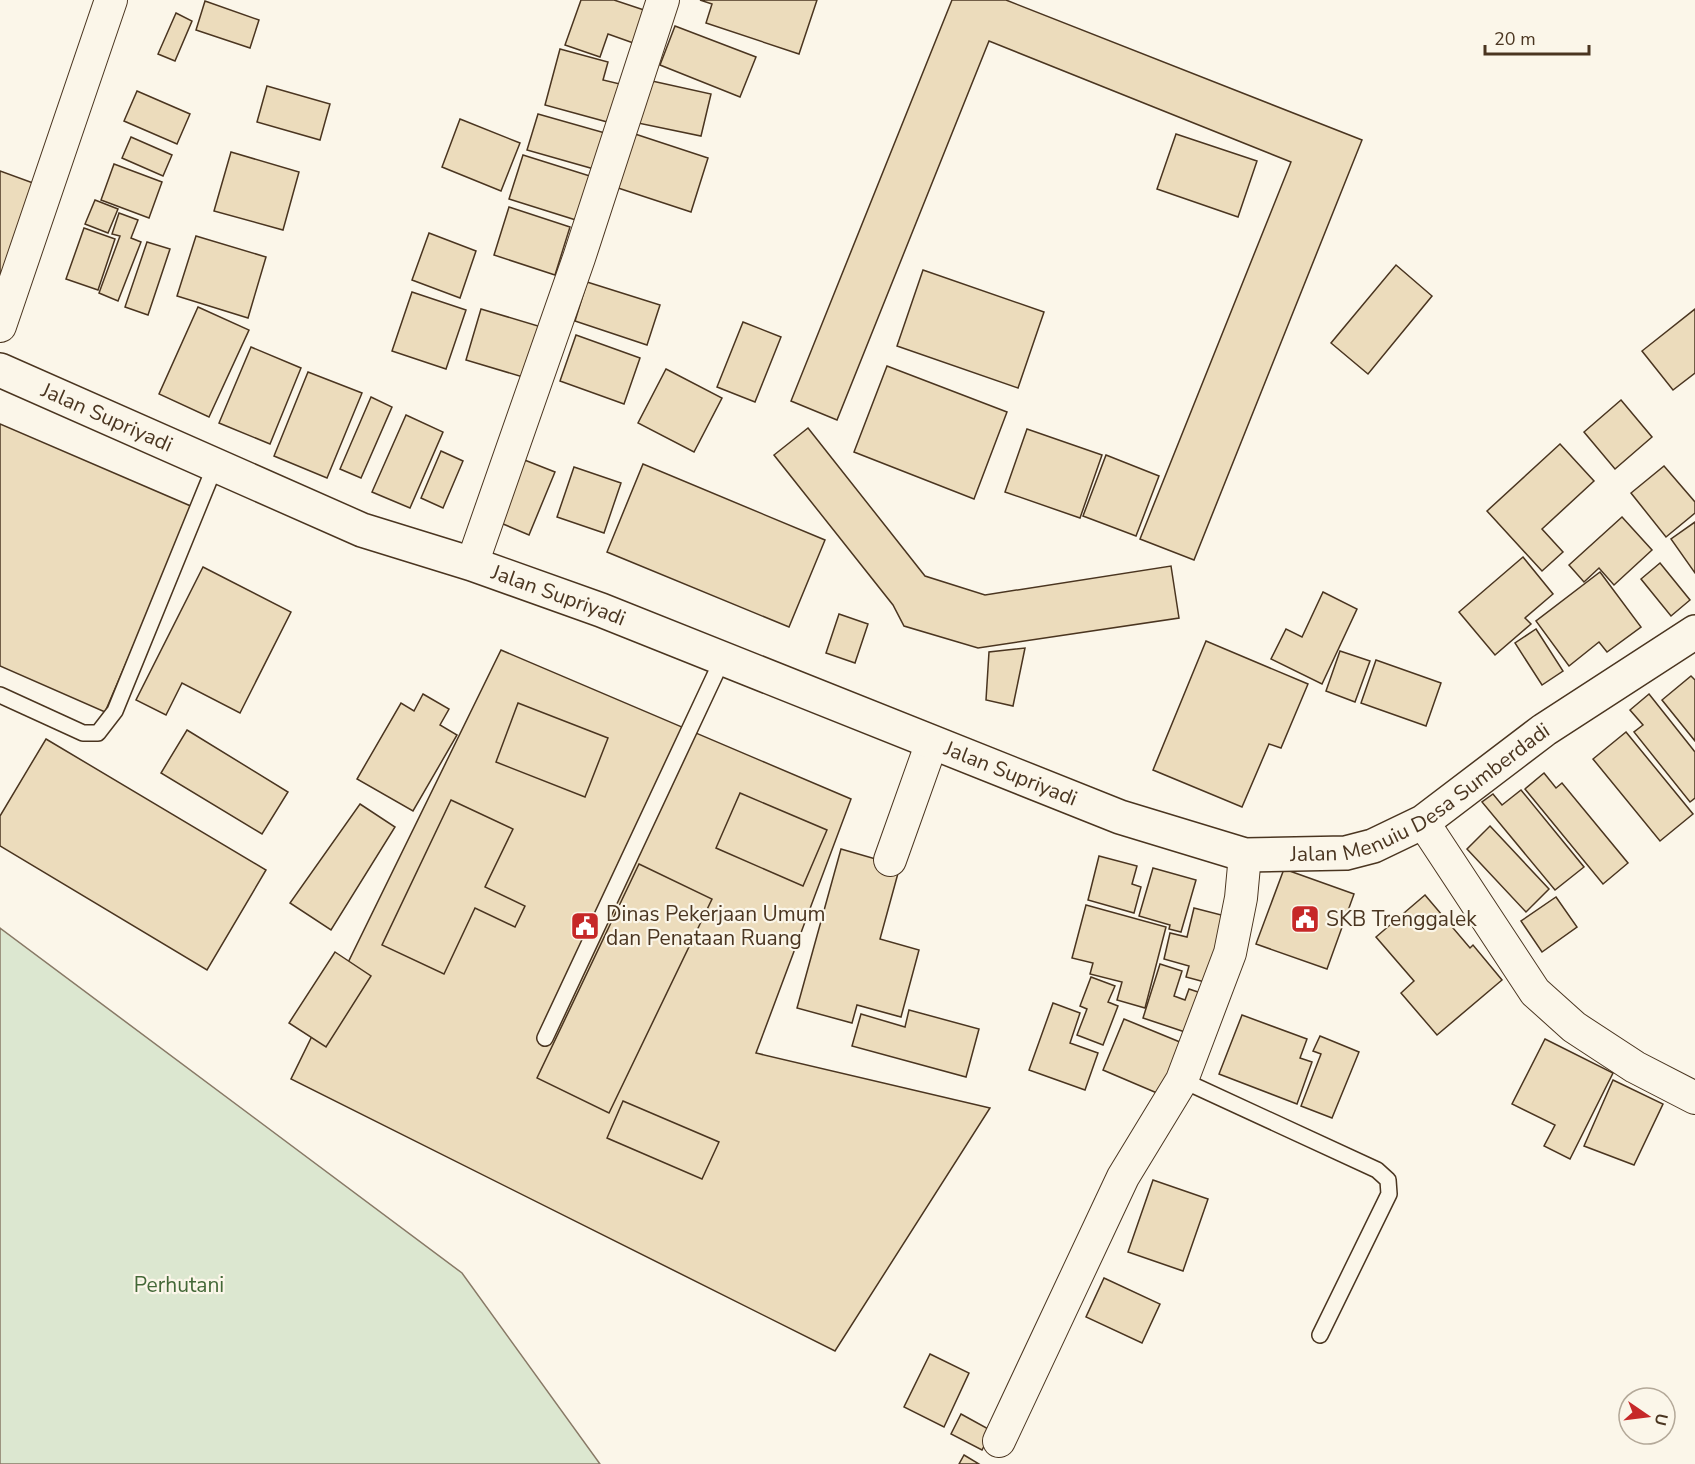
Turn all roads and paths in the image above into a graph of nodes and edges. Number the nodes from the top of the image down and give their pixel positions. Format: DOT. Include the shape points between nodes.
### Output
graph roads {
  1 [pos="111,0"];
  2 [pos="663,0"];
  3 [pos="0,326"];
  4 [pos="0,370"];
  5 [pos="213,470"];
  6 [pos="472,564"];
  7 [pos="1695,632"];
  8 [pos="720,664"];
  9 [pos="0,695"];
  10 [pos="927,754"];
  11 [pos="1120,817"];
  12 [pos="1423,822"];
  13 [pos="1245,855"];
  14 [pos="890,860"];
  15 [pos="545,1038"];
  16 [pos="1182,1080"];
  17 [pos="1695,1098"];
  18 [pos="1320,1335"];
  19 [pos="999,1441"];
  1 -- 3 [label="street"];
  2 -- 6 [label="street" via="579,258"];
  4 -- 5 [label="main road, Jalan Supriyadi"];
  5 -- 6 [label="main road, Jalan Supriyadi" via="362,530"];
  5 -- 9 [label="lane" via="114,711 98,733 83,733"];
  6 -- 8 [label="main road, Jalan Supriyadi" via="601,610"];
  7 -- 12 [label="main road, Jalan Menuiu Desa Sumberdadi" via="1544,730"];
  8 -- 10 [label="main road, Jalan Supriyadi"];
  8 -- 15 [label="lane"];
  10 -- 11 [label="main road, Jalan Supriyadi"];
  10 -- 14 [label="street"];
  11 -- 13 [label="main road, Jalan Menuiu Desa Sumberdadi"];
  12 -- 13 [label="main road, Jalan Menuiu Desa Sumberdadi" via="1373,846 1346,853"];
  12 -- 17 [label="street" via="1535,992 1574,1027 1635,1067"];
  13 -- 16 [label="street" via="1230,953"];
  16 -- 18 [label="lane" via="1377,1170 1388,1180 1389,1194"];
  16 -- 19 [label="street" via="1123,1178"];
}
